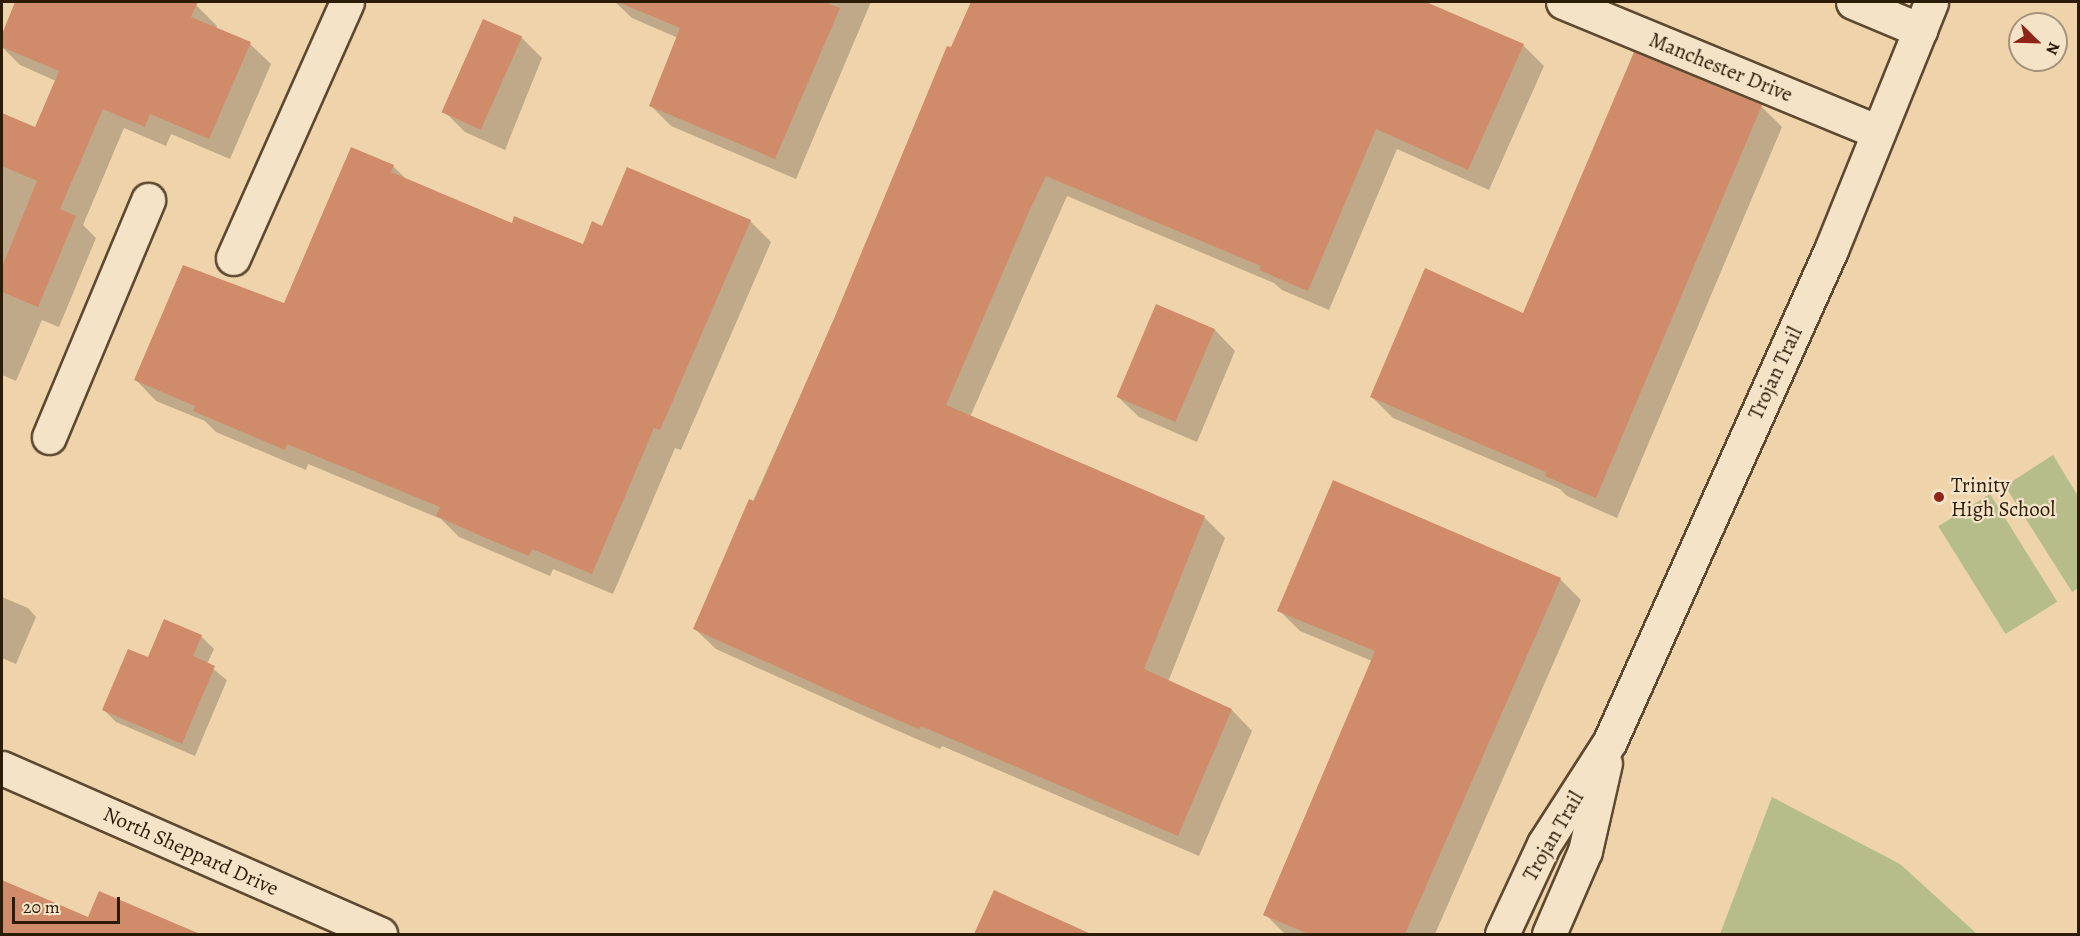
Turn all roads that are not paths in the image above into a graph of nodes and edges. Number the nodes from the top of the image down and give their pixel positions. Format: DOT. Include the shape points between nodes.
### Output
graph roads {
  1 [pos="347,2"];
  2 [pos="1563,2"];
  3 [pos="1852,2"];
  4 [pos="1925,16"];
  5 [pos="1878,132"];
  6 [pos="148,200"];
  7 [pos="233,258"];
  8 [pos="49,437"];
  9 [pos="1610,741"];
  10 [pos="2,768"];
  11 [pos="380,934"];
  12 [pos="1502,934"];
  13 [pos="1549,934"];
  1 -- 7 [label="street"];
  2 -- 5 [label="street, Manchester Drive"];
  3 -- 4 [label="street"];
  4 -- 5 [label="street, Trojan Trail"];
  5 -- 9 [label="street, Trojan Trail" via="1831,250"];
  6 -- 8 [label="street"];
  9 -- 12 [label="street, Trojan Trail" via="1544,844"];
  9 -- 13 [label="street, Trojan Trail" via="1585,850"];
  10 -- 11 [label="street, North Sheppard Drive"];
}
